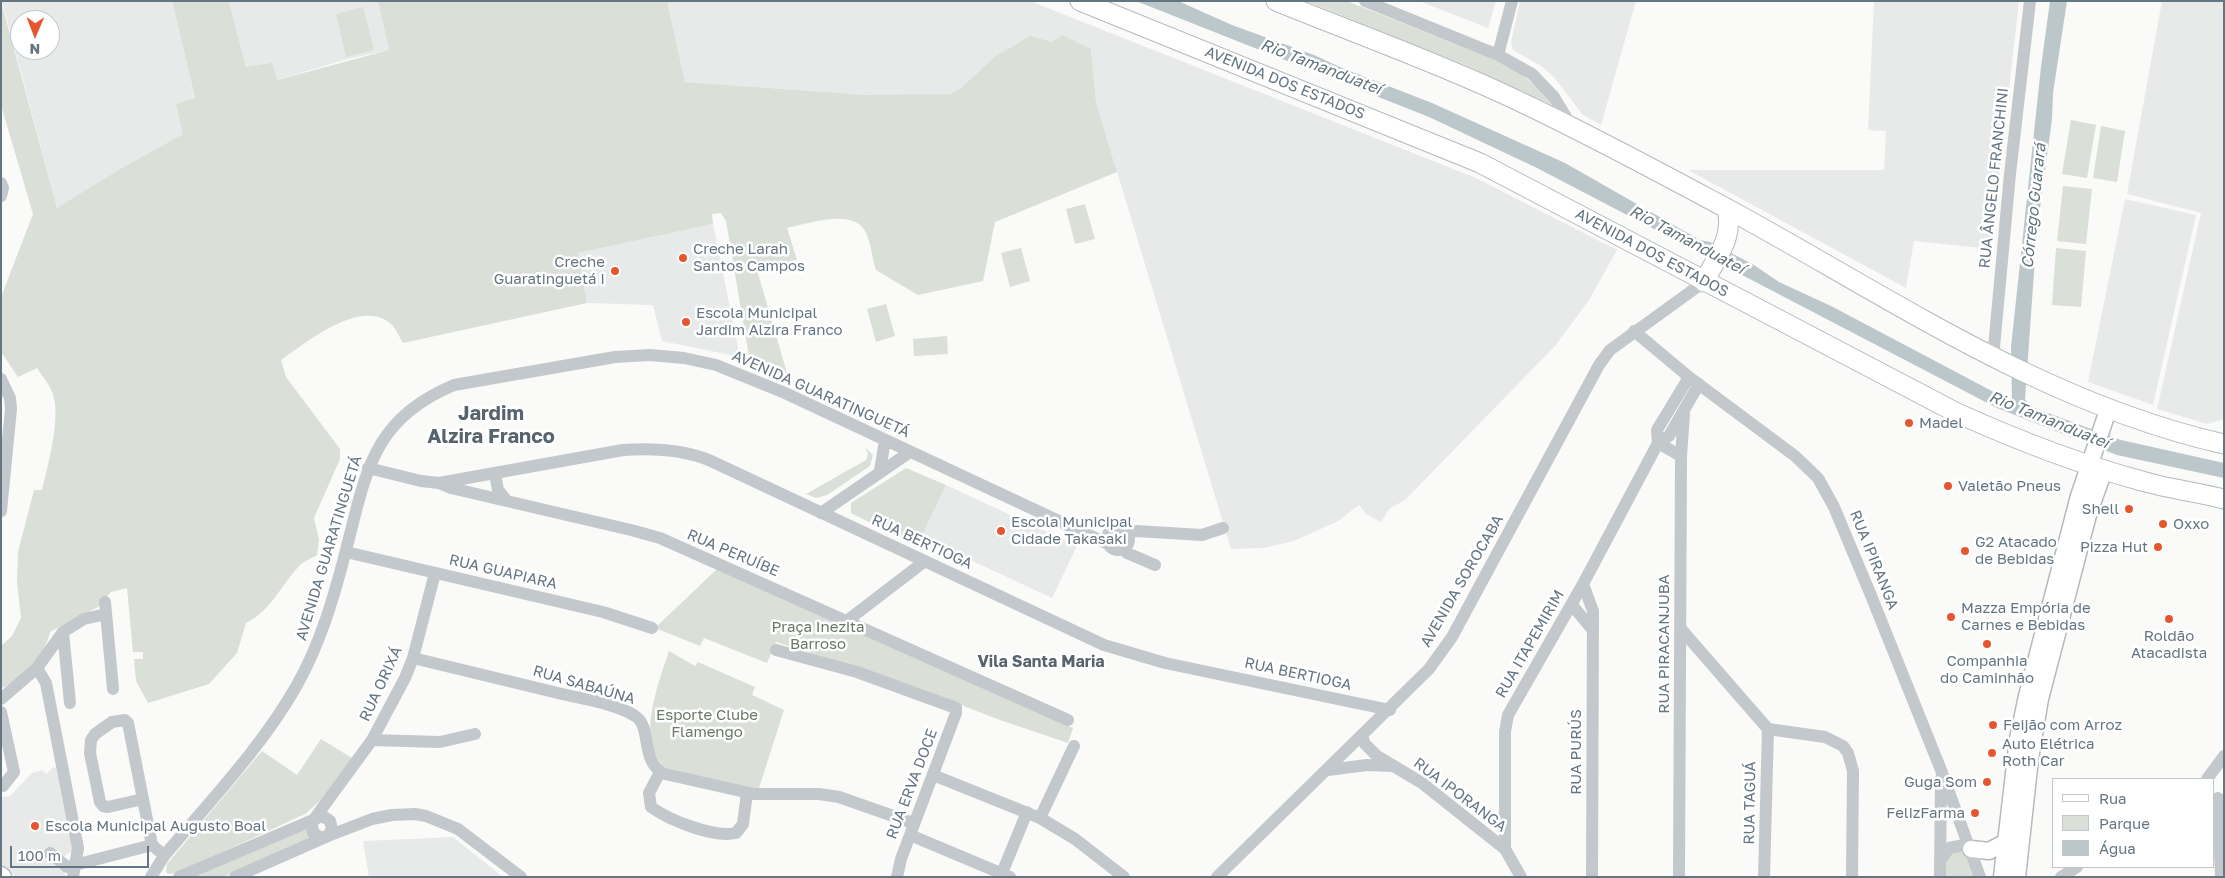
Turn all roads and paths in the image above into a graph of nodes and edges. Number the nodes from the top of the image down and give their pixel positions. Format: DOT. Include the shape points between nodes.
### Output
graph roads {
  1 [pos="1080,1"];
  2 [pos="1276,1"];
  3 [pos="1365,1"];
  4 [pos="1512,1"];
  5 [pos="2030,1"];
  6 [pos="1498,55"];
  7 [pos="1572,128"];
  8 [pos="1727,209"];
  9 [pos="1708,275"];
  10 [pos="1634,332"];
  11 [pos="1998,360"];
  12 [pos="1,379"];
  13 [pos="1694,380"];
  14 [pos="10,398"];
  15 [pos="1,408"];
  16 [pos="1684,412"];
  17 [pos="2105,416"];
  18 [pos="885,440"];
  19 [pos="1658,443"];
  20 [pos="2224,444"];
  21 [pos="910,452"];
  22 [pos="1681,456"];
  23 [pos="2095,463"];
  24 [pos="368,468"];
  25 [pos="880,471"];
  26 [pos="495,474"];
  27 [pos="3,478"];
  28 [pos="439,483"];
  29 [pos="2224,499"];
  30 [pos="506,500"];
  31 [pos="1,511"];
  32 [pos="820,513"];
  33 [pos="1223,528"];
  34 [pos="1128,534"];
  35 [pos="1108,537"];
  36 [pos="1123,548"];
  37 [pos="346,552"];
  38 [pos="925,561"];
  39 [pos="1155,565"];
  40 [pos="434,572"];
  41 [pos="1583,584"];
  42 [pos="1572,605"];
  43 [pos="848,620"];
  44 [pos="652,628"];
  45 [pos="1591,628"];
  46 [pos="1681,629"];
  47 [pos="63,632"];
  48 [pos="776,650"];
  49 [pos="413,658"];
  50 [pos="37,668"];
  51 [pos="113,689"];
  52 [pos="1,699"];
  53 [pos="70,703"];
  54 [pos="1390,710"];
  55 [pos="1,712"];
  56 [pos="1068,720"];
  57 [pos="1768,729"];
  58 [pos="475,734"];
  59 [pos="1362,736"];
  60 [pos="372,740"];
  61 [pos="1074,746"];
  62 [pos="2224,756"];
  63 [pos="1395,767"];
  64 [pos="1328,770"];
  65 [pos="1941,770"];
  66 [pos="660,772"];
  67 [pos="933,775"];
  68 [pos="2209,778"];
  69 [pos="3,786"];
  70 [pos="747,793"];
  71 [pos="332,798"];
  72 [pos="2218,798"];
  73 [pos="143,799"];
  74 [pos="1027,812"];
  75 [pos="1040,818"];
  76 [pos="314,819"];
  77 [pos="330,820"];
  78 [pos="355,825"];
  79 [pos="912,829"];
  80 [pos="326,836"];
  81 [pos="2013,844"];
  82 [pos="152,845"];
  83 [pos="1970,846"];
  84 [pos="1505,849"];
  85 [pos="50,853"];
  86 [pos="164,856"];
  87 [pos="1940,861"];
  88 [pos="2078,870"];
  89 [pos="74,871"];
  90 [pos="1006,875"];
  91 [pos="151,877"];
  92 [pos="179,877"];
  93 [pos="235,877"];
  94 [pos="521,877"];
  95 [pos="897,877"];
  96 [pos="1124,877"];
  97 [pos="1217,877"];
  98 [pos="1521,877"];
  99 [pos="1592,877"];
  100 [pos="1679,877"];
  101 [pos="1764,877"];
  102 [pos="1852,877"];
  103 [pos="1940,877"];
  104 [pos="1980,877"];
  105 [pos="2002,877"];
  106 [pos="2016,877"];
  107 [pos="2061,877"];
  108 [pos="2221,877"];
  1 -- 9 [label="highway, AVENIDA DOS ESTADOS" via="1480,163"];
  2 -- 7 [label="highway" via="1473,80"];
  3 -- 6 [label="street"];
  4 -- 6 [label="street"];
  5 -- 11 [label="street, RUA ÂNGELO FRANCHINI" via="2012,155"];
  6 -- 7 [label="street" via="1541,82 1554,96"];
  7 -- 8 [label="highway"];
  8 -- 9 [label="highway" via="1728,237"];
  8 -- 11 [label="highway"];
  9 -- 10 [label="street, AVENIDA SOROCABA"];
  9 -- 23 [label="highway, AVENIDA DOS ESTADOS" via="1957,413 2016,439"];
  10 -- 13 [label="street, RUA IPIRANGA"];
  10 -- 54 [label="street, AVENIDA SOROCABA" via="1610,350 1599,366 1452,636 1420,680"];
  11 -- 17 [label="highway"];
  12 -- 14 [label="street"];
  13 -- 16 [label="street, RUA ITAPEMIRIM"];
  13 -- 19 [label="street, RUA ITAPEMIRIM" via="1657,430"];
  13 -- 65 [label="street, RUA IPIRANGA" via="1795,456 1818,478 1834,507"];
  14 -- 15 [label="street"];
  14 -- 27 [label="street" via="11,418"];
  16 -- 19 [label="street, RUA ITAPEMIRIM" via="1669,436"];
  16 -- 22 [label="street, RUA PIRACANJUBA"];
  17 -- 20 [label="highway"];
  17 -- 23 [label="main road"];
  18 -- 21 [label="street, AVENIDA GUARATINGUETÁ"];
  18 -- 24 [label="street, AVENIDA GUARATINGUETÁ" via="723,368 684,358 632,355 467,382 440,391 408,411 392,428"];
  18 -- 25 [label="street"];
  19 -- 22 [label="street"];
  19 -- 41 [label="street, RUA ITAPEMIRIM"];
  21 -- 25 [label="street"];
  21 -- 35 [label="street, AVENIDA GUARATINGUETÁ" via="1067,524"];
  22 -- 46 [label="street, RUA PIRACANJUBA"];
  23 -- 29 [label="highway, AVENIDA DOS ESTADOS" via="2172,489"];
  23 -- 81 [label="main road" via="2023,716"];
  24 -- 28 [label="street, RUA PERUÍBE"];
  24 -- 37 [label="street, AVENIDA GUARATINGUETÁ"];
  25 -- 32 [label="street"];
  26 -- 28 [label="street, RUA BERTIOGA"];
  26 -- 30 [label="street" via="498,490"];
  26 -- 32 [label="street, RUA BERTIOGA" via="623,450 683,452 704,458"];
  27 -- 31 [label="street"];
  28 -- 30 [label="street, RUA PERUÍBE"];
  30 -- 43 [label="street, RUA PERUÍBE" via="660,538"];
  32 -- 38 [label="street, RUA BERTIOGA"];
  33 -- 34 [label="street" via="1202,535 1136,531"];
  34 -- 35 [label="street" via="1121,528"];
  34 -- 36 [label="street" via="1128,542"];
  35 -- 36 [label="street" via="1114,549"];
  36 -- 39 [label="street" via="1127,553"];
  37 -- 40 [label="street, RUA GUAPIARA"];
  37 -- 86 [label="street, AVENIDA GUARATINGUETÁ" via="319,639 296,687 260,739"];
  38 -- 43 [label="street"];
  38 -- 54 [label="street, RUA BERTIOGA" via="1104,645 1135,655"];
  40 -- 44 [label="street, RUA GUAPIARA" via="603,612"];
  40 -- 49 [label="street, RUA ORIXÁ"];
  41 -- 42 [label="street, RUA ITAPEMIRIM"];
  41 -- 45 [label="street, RUA PURÚS" via="1593,611"];
  42 -- 45 [label="street"];
  42 -- 84 [label="street, RUA ITAPEMIRIM" via="1508,715 1505,732"];
  43 -- 56 [label="street, RUA PERUÍBE"];
  45 -- 99 [label="street, RUA PURÚS"];
  46 -- 57 [label="street"];
  46 -- 100 [label="street, RUA PIRACANJUBA"];
  47 -- 50 [label="street"];
  47 -- 51 [label="street" via="105,608"];
  47 -- 53 [label="street"];
  48 -- 67 [label="street, RUA ERVA DOCE" via="857,672 956,708"];
  49 -- 60 [label="street, RUA ORIXÁ"];
  49 -- 66 [label="street, RUA SABAÚNA" via="632,714 642,723 647,750"];
  50 -- 52 [label="street"];
  50 -- 89 [label="street" via="46,683 78,848"];
  54 -- 59 [label="street, AVENIDA SOROCABA"];
  55 -- 69 [label="street" via="14,772"];
  57 -- 101 [label="street, RUA TAGUÁ"];
  57 -- 102 [label="street" via="1825,737 1848,753 1853,771"];
  58 -- 60 [label="street" via="440,742"];
  59 -- 63 [label="street, RUA IPORANGA" via="1377,756"];
  59 -- 64 [label="street, AVENIDA SOROCABA"];
  60 -- 71 [label="street, RUA ORIXÁ"];
  61 -- 75 [label="street"];
  62 -- 68 [label="street"];
  63 -- 64 [label="street, RUA IPORANGA" via="1367,765"];
  63 -- 84 [label="street, RUA IPORANGA" via="1422,783"];
  64 -- 97 [label="street, AVENIDA SOROCABA"];
  65 -- 83 [label="street, RUA IPIRANGA"];
  65 -- 87 [label="street"];
  66 -- 70 [label="street"];
  66 -- 70 [label="street" via="650,793 651,807 682,823 722,833 736,833 741,827"];
  67 -- 74 [label="street"];
  67 -- 79 [label="street, RUA ERVA DOCE"];
  70 -- 79 [label="street" via="839,797"];
  71 -- 76 [label="street, RUA ORIXÁ"];
  71 -- 77 [label="street, RUA ORIXÁ"];
  72 -- 108 [label="street"];
  73 -- 73 [label="street" via="128,723 121,719 112,722 98,730 90,740 99,799 105,807"];
  73 -- 82 [label="street"];
  74 -- 75 [label="street"];
  74 -- 90 [label="street"];
  75 -- 96 [label="street" via="1075,839"];
  76 -- 77 [label="street" via="320,816"];
  76 -- 80 [label="street" via="313,833"];
  76 -- 92 [label="street"];
  77 -- 78 [label="street"];
  77 -- 80 [label="street" via="332,829"];
  78 -- 80 [label="street"];
  78 -- 94 [label="street" via="392,815 426,816 470,836"];
  79 -- 90 [label="street"];
  79 -- 95 [label="street, RUA ERVA DOCE"];
  80 -- 93 [label="street"];
  81 -- 83 [label="main road" via="1989,851"];
  81 -- 105 [label="main road"];
  81 -- 106 [label="main road"];
  82 -- 86 [label="street"];
  82 -- 89 [label="street"];
  83 -- 87 [label="street" via="1949,848"];
  83 -- 104 [label="street, RUA IPIRANGA"];
  84 -- 98 [label="street, RUA ITAPEMIRIM"];
  85 -- 89 [label="street"];
  86 -- 91 [label="street, AVENIDA GUARATINGUETÁ"];
  87 -- 103 [label="street"];
  88 -- 107 [label="street"];
}
